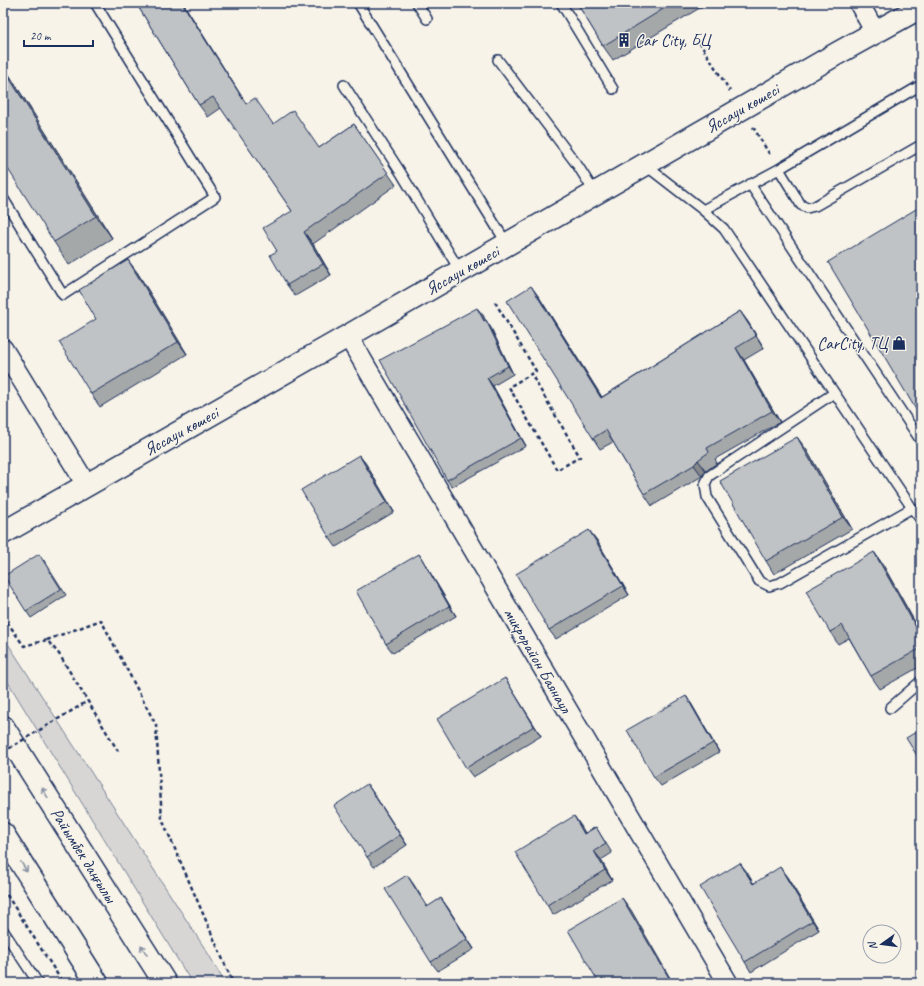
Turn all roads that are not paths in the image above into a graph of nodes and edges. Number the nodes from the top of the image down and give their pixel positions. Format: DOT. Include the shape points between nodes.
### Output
graph roads {
  1 [pos="95,3"];
  2 [pos="358,3"];
  3 [pos="417,3"];
  4 [pos="560,3"];
  5 [pos="859,3"];
  6 [pos="921,7"];
  7 [pos="427,19"];
  8 [pos="875,32"];
  9 [pos="498,60"];
  10 [pos="344,85"];
  11 [pos="921,85"];
  12 [pos="613,89"];
  13 [pos="921,145"];
  14 [pos="644,164"];
  15 [pos="779,169"];
  16 [pos="750,184"];
  17 [pos="595,193"];
  18 [pos="3,198"];
  19 [pos="702,210"];
  20 [pos="507,244"];
  21 [pos="460,271"];
  22 [pos="348,336"];
  23 [pos="3,349"];
  24 [pos="834,393"];
  25 [pos="921,442"];
  26 [pos="86,484"];
  27 [pos="912,508"];
  28 [pos="921,520"];
  29 [pos="3,533"];
  30 [pos="921,681"];
  31 [pos="890,708"];
  32 [pos="3,727"];
  33 [pos="3,834"];
  34 [pos="3,930"];
  35 [pos="38,983"];
  36 [pos="96,983"];
  37 [pos="165,983"];
  38 [pos="728,983"];
  1 -- 18 [label="lane" via="215,197 63,295"];
  2 -- 20 [label="lane"];
  3 -- 7 [label="lane"];
  4 -- 12 [label="lane"];
  5 -- 8 [label="street"];
  6 -- 8 [label="main road, Яссауи көшесі"];
  8 -- 14 [label="main road, Яссауи көшесі"];
  9 -- 17 [label="lane" via="578,166"];
  10 -- 21 [label="lane"];
  11 -- 15 [label="lane"];
  13 -- 15 [label="lane" via="815,206 807,208 801,205"];
  14 -- 17 [label="main road, Яссауи көшесі"];
  14 -- 19 [label="lane"];
  15 -- 16 [label="lane"];
  16 -- 19 [label="lane"];
  16 -- 25 [label="lane"];
  17 -- 20 [label="main road, Яссауи көшесі"];
  19 -- 24 [label="lane" via="724,229"];
  20 -- 21 [label="main road, Яссауи көшесі"];
  21 -- 22 [label="main road, Яссауи көшесі"];
  22 -- 26 [label="main road, Яссауи көшесі"];
  22 -- 38 [label="street, микрорайон Баянаул"];
  23 -- 26 [label="street"];
  24 -- 27 [label="lane"];
  24 -- 27 [label="lane" via="709,476 705,484 707,497 759,581 769,586 780,583"];
  26 -- 29 [label="main road, Яссауи көшесі"];
  27 -- 28 [label="lane"];
  30 -- 31 [label="lane"];
  37 -- 32 [label="main road, Райымбек даңғылы, one-way"];
  33 -- 36 [label="main road, one-way"];
  34 -- 35 [label="lane"];
}
